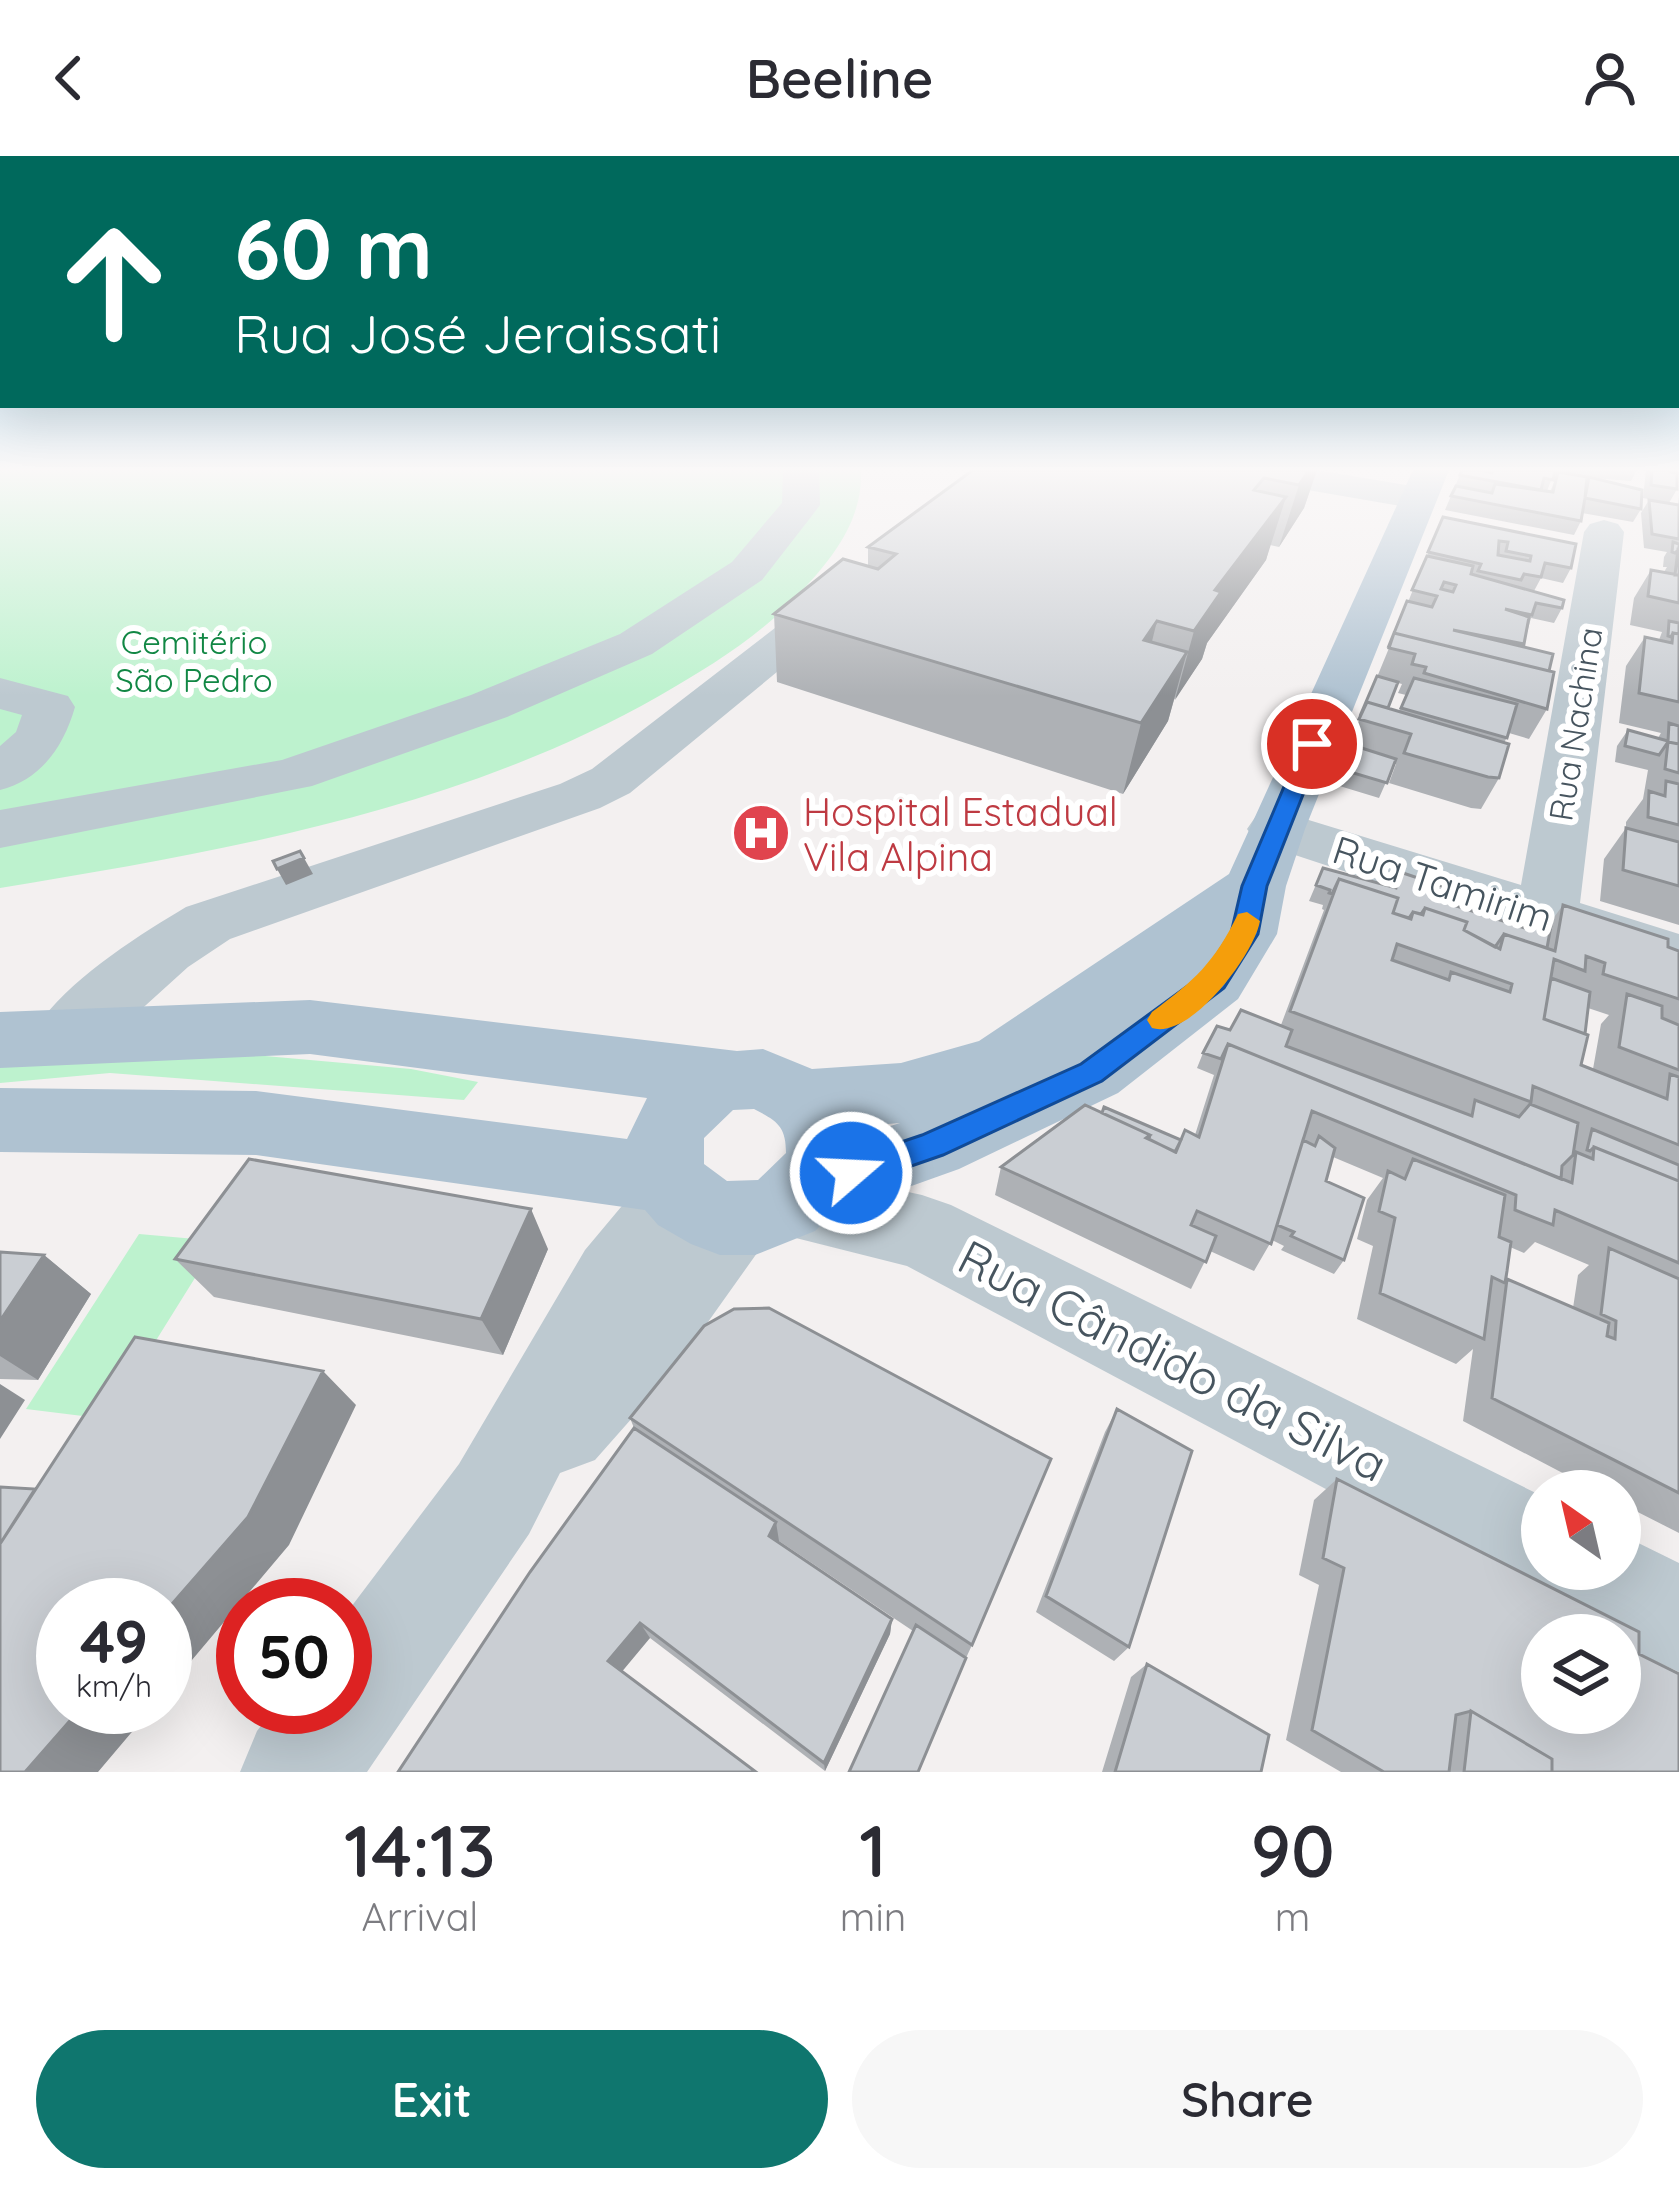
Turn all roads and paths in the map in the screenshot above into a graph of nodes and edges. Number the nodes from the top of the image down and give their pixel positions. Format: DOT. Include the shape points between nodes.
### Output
graph roads {
  1 [pos="768,545"];
  2 [pos="1398,545"];
  3 [pos="1602,545"];
  4 [pos="891,558"];
  5 [pos="0,693"];
  6 [pos="0,774"];
  7 [pos="0,829"];
  8 [pos="1265,858"];
  9 [pos="1546,915"];
  10 [pos="1679,958"];
  11 [pos="68,1034"];
  12 [pos="0,1040"];
  13 [pos="736,1080"];
  14 [pos="808,1100"];
  15 [pos="0,1120"];
  16 [pos="738,1196"];
  17 [pos="1521,1538"];
  18 [pos="1622,1590"];
  19 [pos="1679,1619"];
  20 [pos="372,1669"];
  21 [pos="325,1734"];
  22 [pos="298,1772"];
  1 -- 7 [label="street" via="747,571 635,644 489,706 293,774"];
  2 -- 8 [label="main road"];
  3 -- 9 [label="street, Rua Nachina"];
  4 -- 11 [label="street" via="611,781 208,923"];
  5 -- 6 [label="street" via="50,707 40,739"];
  8 -- 9 [label="street, Rua Tamirim"];
  8 -- 14 [label="main road" via="1000,1063 902,1094"];
  8 -- 16 [label="main road" via="1244,934 1214,981 1092,1072 932,1146"];
  9 -- 10 [label="street, Rua Tamirim"];
  11 -- 12 [label="main road"];
  11 -- 13 [label="main road" via="310,1027"];
  13 -- 14 [label="main road" via="763,1079"];
  13 -- 16 [label="main road" via="691,1098 674,1115 663,1157"];
  14 -- 16 [label="main road" via="828,1142 824,1165"];
  15 -- 16 [label="main road" via="256,1124"];
  16 -- 17 [label="street, Rua Cândido da Silva" via="922,1232"];
  16 -- 20 [label="street" via="640,1343 494,1499"];
  18 -- 19 [label="street"];
  21 -- 22 [label="street"];
}
